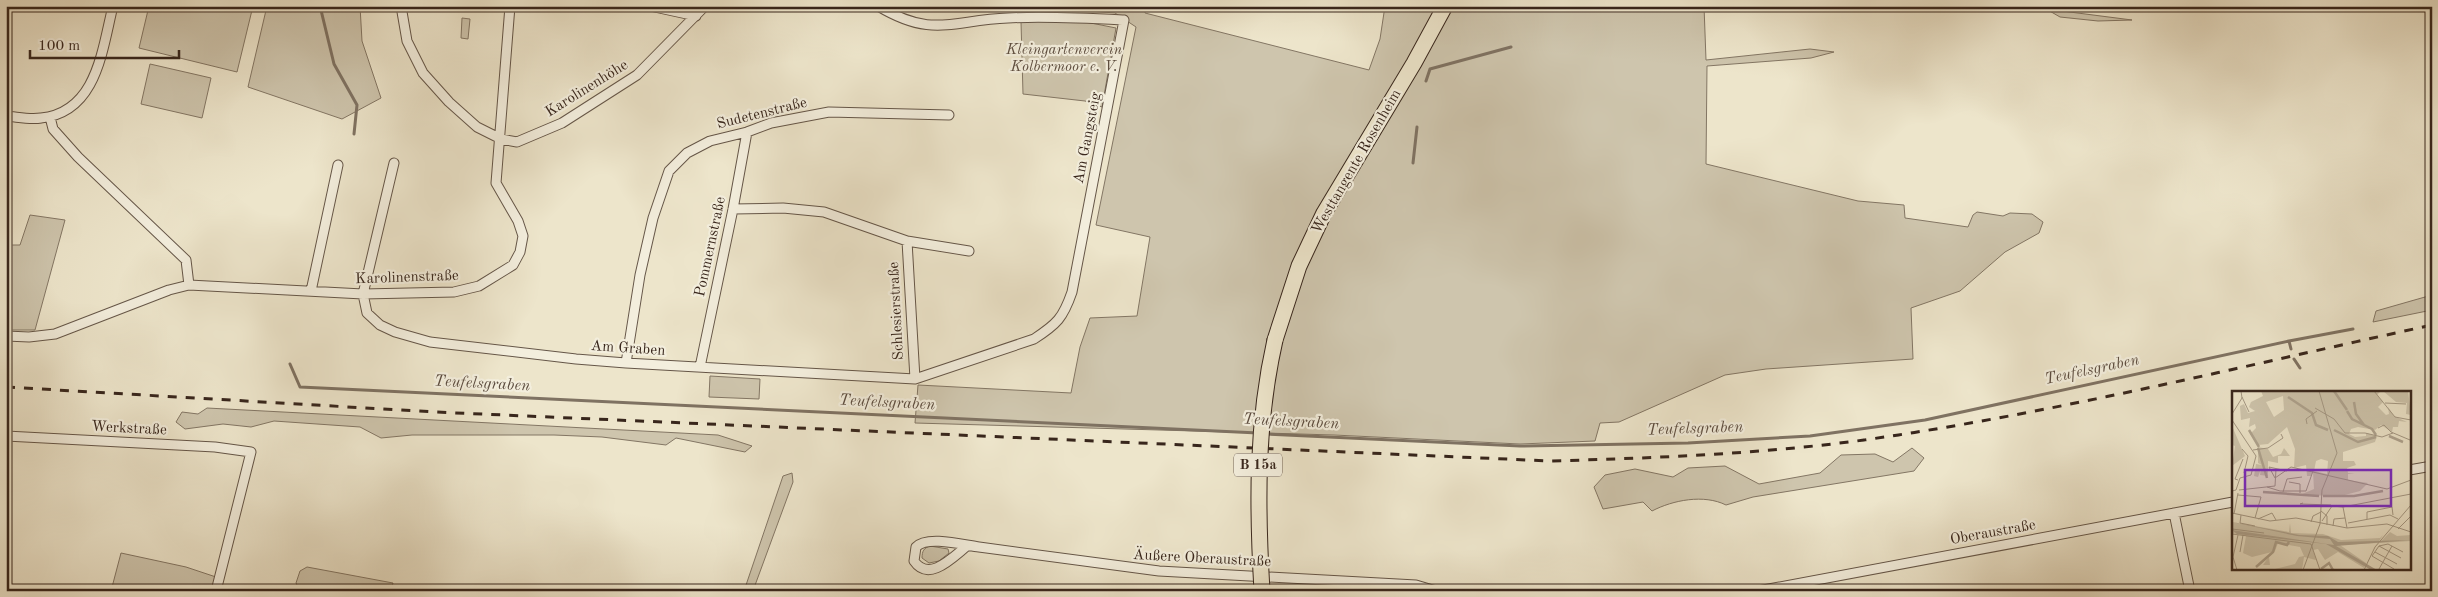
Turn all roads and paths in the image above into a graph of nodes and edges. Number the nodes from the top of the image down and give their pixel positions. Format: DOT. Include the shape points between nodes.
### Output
graph roads {
  1 [pos="113,6"];
  2 [pos="401,6"];
  3 [pos="510,6"];
  4 [pos="650,6"];
  5 [pos="705,6"];
  6 [pos="878,6"];
  7 [pos="1445,6"];
  8 [pos="696,16"];
  9 [pos="948,115"];
  10 [pos="6,116"];
  11 [pos="50,117"];
  12 [pos="747,132"];
  13 [pos="501,139"];
  14 [pos="394,162"];
  15 [pos="338,165"];
  16 [pos="733,209"];
  17 [pos="907,240"];
  18 [pos="970,251"];
  19 [pos="189,285"];
  20 [pos="311,291"];
  21 [pos="363,294"];
  22 [pos="6,336"];
  23 [pos="626,363"];
  24 [pos="700,367"];
  25 [pos="915,379"];
  26 [pos="6,436"];
  27 [pos="2432,466"];
  28 [pos="2410,470"];
  29 [pos="2232,502"];
  30 [pos="2174,513"];
  31 [pos="966,546"];
  32 [pos="216,591"];
  33 [pos="1262,591"];
  34 [pos="1436,591"];
  35 [pos="1758,591"];
  36 [pos="2190,591"];
  1 -- 11 [label="street" via="95,76 83,96 68,109"];
  2 -- 13 [label="street" via="407,41 423,73 470,121"];
  3 -- 13 [label="street"];
  4 -- 8 [label="street"];
  5 -- 8 [label="street, Karolinenhöhe"];
  6 -- 25 [label="street, Am Gangsteig" via="915,23 945,27 996,18 1050,16 1124,20 1072,292 1065,312 1051,328 1034,339"];
  7 -- 33 [label="highway, Westtangente Rosenheim / B 15a, bridge" via="1324,213 1299,266 1276,340 1265,392 1259,446 1258,510"];
  8 -- 13 [label="street, Karolinenhöhe" via="637,75 570,118 517,142"];
  9 -- 12 [label="street, Sudetenstraße" via="830,112 771,122"];
  10 -- 11 [label="street"];
  11 -- 19 [label="street" via="53,129 78,156 186,260"];
  12 -- 16 [label="street, Pommernstraße"];
  12 -- 23 [label="street, Sudetenstraße" via="710,141 687,153 670,172 648,237"];
  13 -- 21 [label="street, Karolinenstraße" via="496,183 523,236 513,265 479,286 454,292"];
  14 -- 21 [label="street"];
  15 -- 20 [label="street"];
  16 -- 17 [label="street, Schlesierstraße" via="783,208 824,212"];
  16 -- 24 [label="street, Pommernstraße"];
  17 -- 18 [label="street, Schlesierstraße"];
  17 -- 25 [label="street, Schlesierstraße"];
  19 -- 20 [label="street, Karolinenstraße"];
  19 -- 22 [label="street, Karolinenstraße" via="55,334"];
  20 -- 21 [label="street, Karolinenstraße"];
  21 -- 23 [label="street, Am Graben" via="367,313 380,325 430,342"];
  23 -- 24 [label="street, Am Graben"];
  24 -- 25 [label="street, Am Graben"];
  26 -- 32 [label="street, Werkstraße" via="214,447 251,452"];
  27 -- 28 [label="street"];
  29 -- 30 [label="street, Oberaustraße"];
  30 -- 35 [label="street, Oberaustraße"];
  30 -- 36 [label="street"];
  31 -- 31 [label="street, Äußere Oberaustraße" via="924,542 916,547 914,562 932,570"];
  31 -- 34 [label="street, Äußere Oberaustraße" via="1126,568 1416,585"];
}
